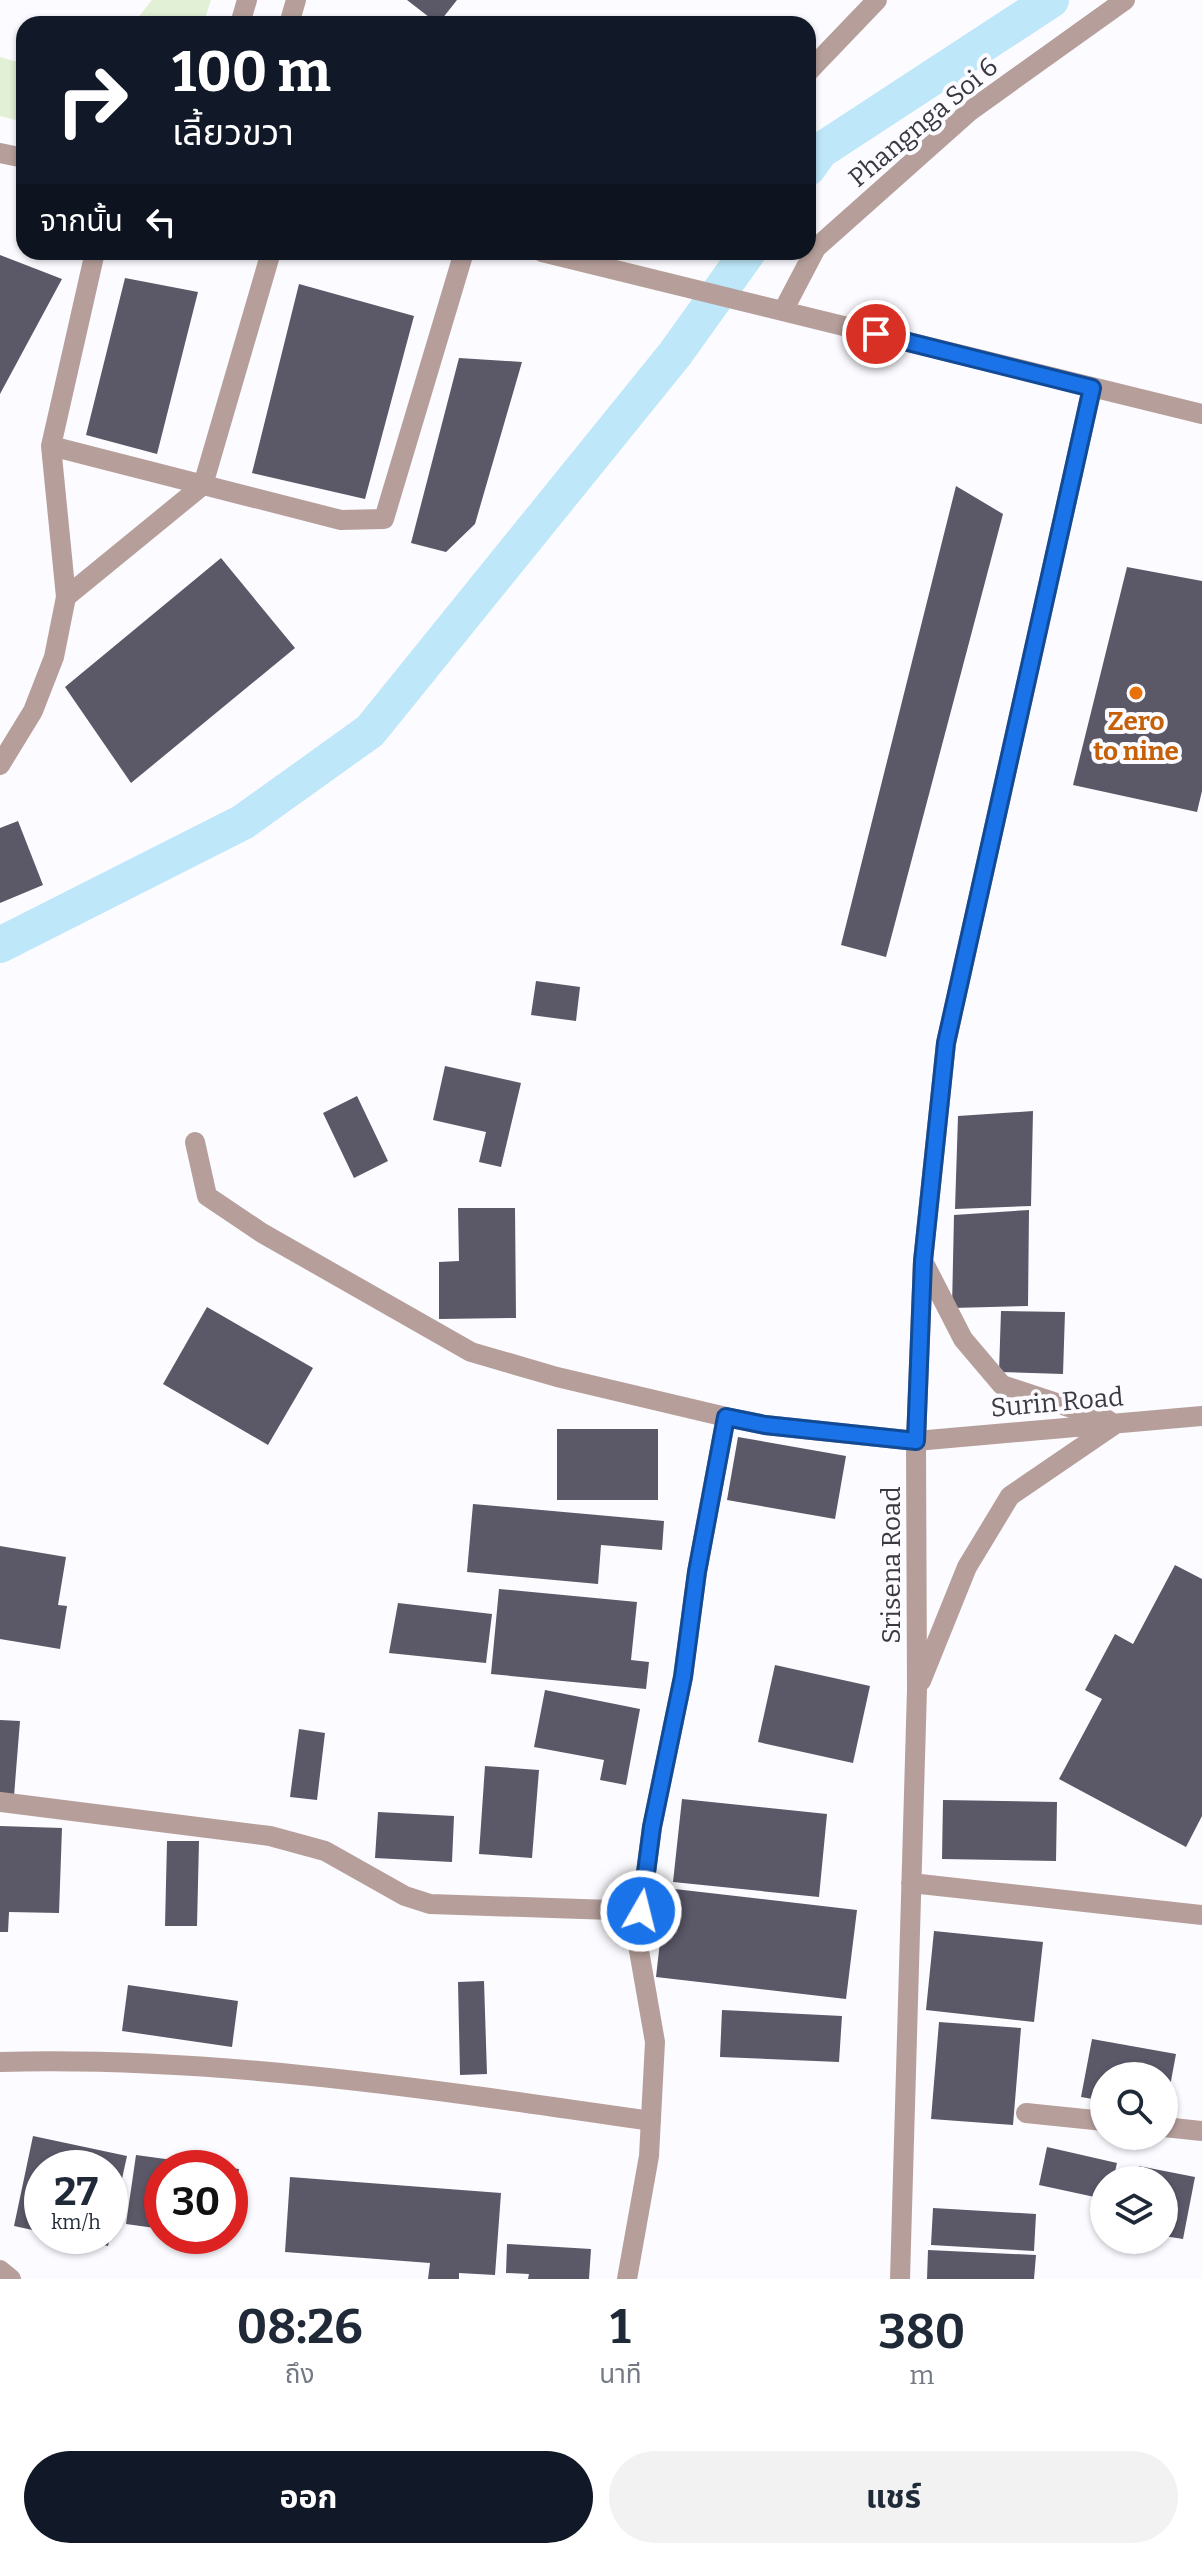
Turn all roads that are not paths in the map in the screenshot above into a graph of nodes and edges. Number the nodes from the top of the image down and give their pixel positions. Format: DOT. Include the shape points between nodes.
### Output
graph roads {
  1 [pos="877,0"];
  2 [pos="1125,0"];
  3 [pos="816,64"];
  4 [pos="816,248"];
  5 [pos="93,260"];
  6 [pos="269,260"];
  7 [pos="462,260"];
  8 [pos="575,260"];
  9 [pos="810,260"];
  10 [pos="783,311"];
  11 [pos="1092,388"];
  12 [pos="1202,414"];
  13 [pos="51,446"];
  14 [pos="203,485"];
  15 [pos="66,597"];
  16 [pos="0,765"];
  17 [pos="195,1142"];
  18 [pos="923,1261"];
  19 [pos="1202,1416"];
  20 [pos="726,1417"];
  21 [pos="1118,1423"];
  22 [pos="916,1441"];
  23 [pos="917,1689"];
  24 [pos="0,1802"];
  25 [pos="911,1883"];
  26 [pos="641,1911"];
  27 [pos="1202,1915"];
  28 [pos="0,2062"];
  29 [pos="1026,2113"];
  30 [pos="1090,2120"];
  31 [pos="651,2121"];
  32 [pos="1178,2128"];
  33 [pos="1202,2131"];
  34 [pos="0,2270"];
  35 [pos="11,2279"];
  36 [pos="627,2279"];
  37 [pos="900,2279"];
  1 -- 3 [label="street"];
  2 -- 4 [label="street, Phangnga Soi 6" via="970,111"];
  5 -- 13 [label="street"];
  6 -- 14 [label="street"];
  7 -- 14 [label="street" via="384,519 341,520"];
  8 -- 10 [label="street"];
  9 -- 10 [label="street, Phangnga Soi 6"];
  10 -- 11 [label="street"];
  11 -- 12 [label="street"];
  11 -- 18 [label="street, Srisena Road" via="946,1043"];
  13 -- 14 [label="street"];
  13 -- 15 [label="street"];
  14 -- 15 [label="street"];
  15 -- 16 [label="street" via="54,657 33,711"];
  17 -- 20 [label="street, Surin Road" via="207,1196 471,1352"];
  18 -- 21 [label="street" via="963,1339 1002,1385"];
  18 -- 22 [label="street, Srisena Road"];
  19 -- 21 [label="street, Surin Road"];
  20 -- 22 [label="street, Surin Road"];
  20 -- 26 [label="street"];
  21 -- 22 [label="street, Surin Road"];
  21 -- 23 [label="street" via="1010,1496 967,1567"];
  22 -- 23 [label="street, Srisena Road"];
  23 -- 25 [label="street, Srisena Road"];
  24 -- 26 [label="street" via="270,1836 325,1851 405,1896 430,1904"];
  25 -- 27 [label="street"];
  25 -- 37 [label="street, Srisena Road"];
  26 -- 31 [label="street" via="637,1939 655,2042"];
  28 -- 31 [label="street" via="72,2060 279,2072"];
  29 -- 30 [label="street"];
  31 -- 36 [label="street"];
  32 -- 33 [label="street"];
  34 -- 35 [label="street"];
}
